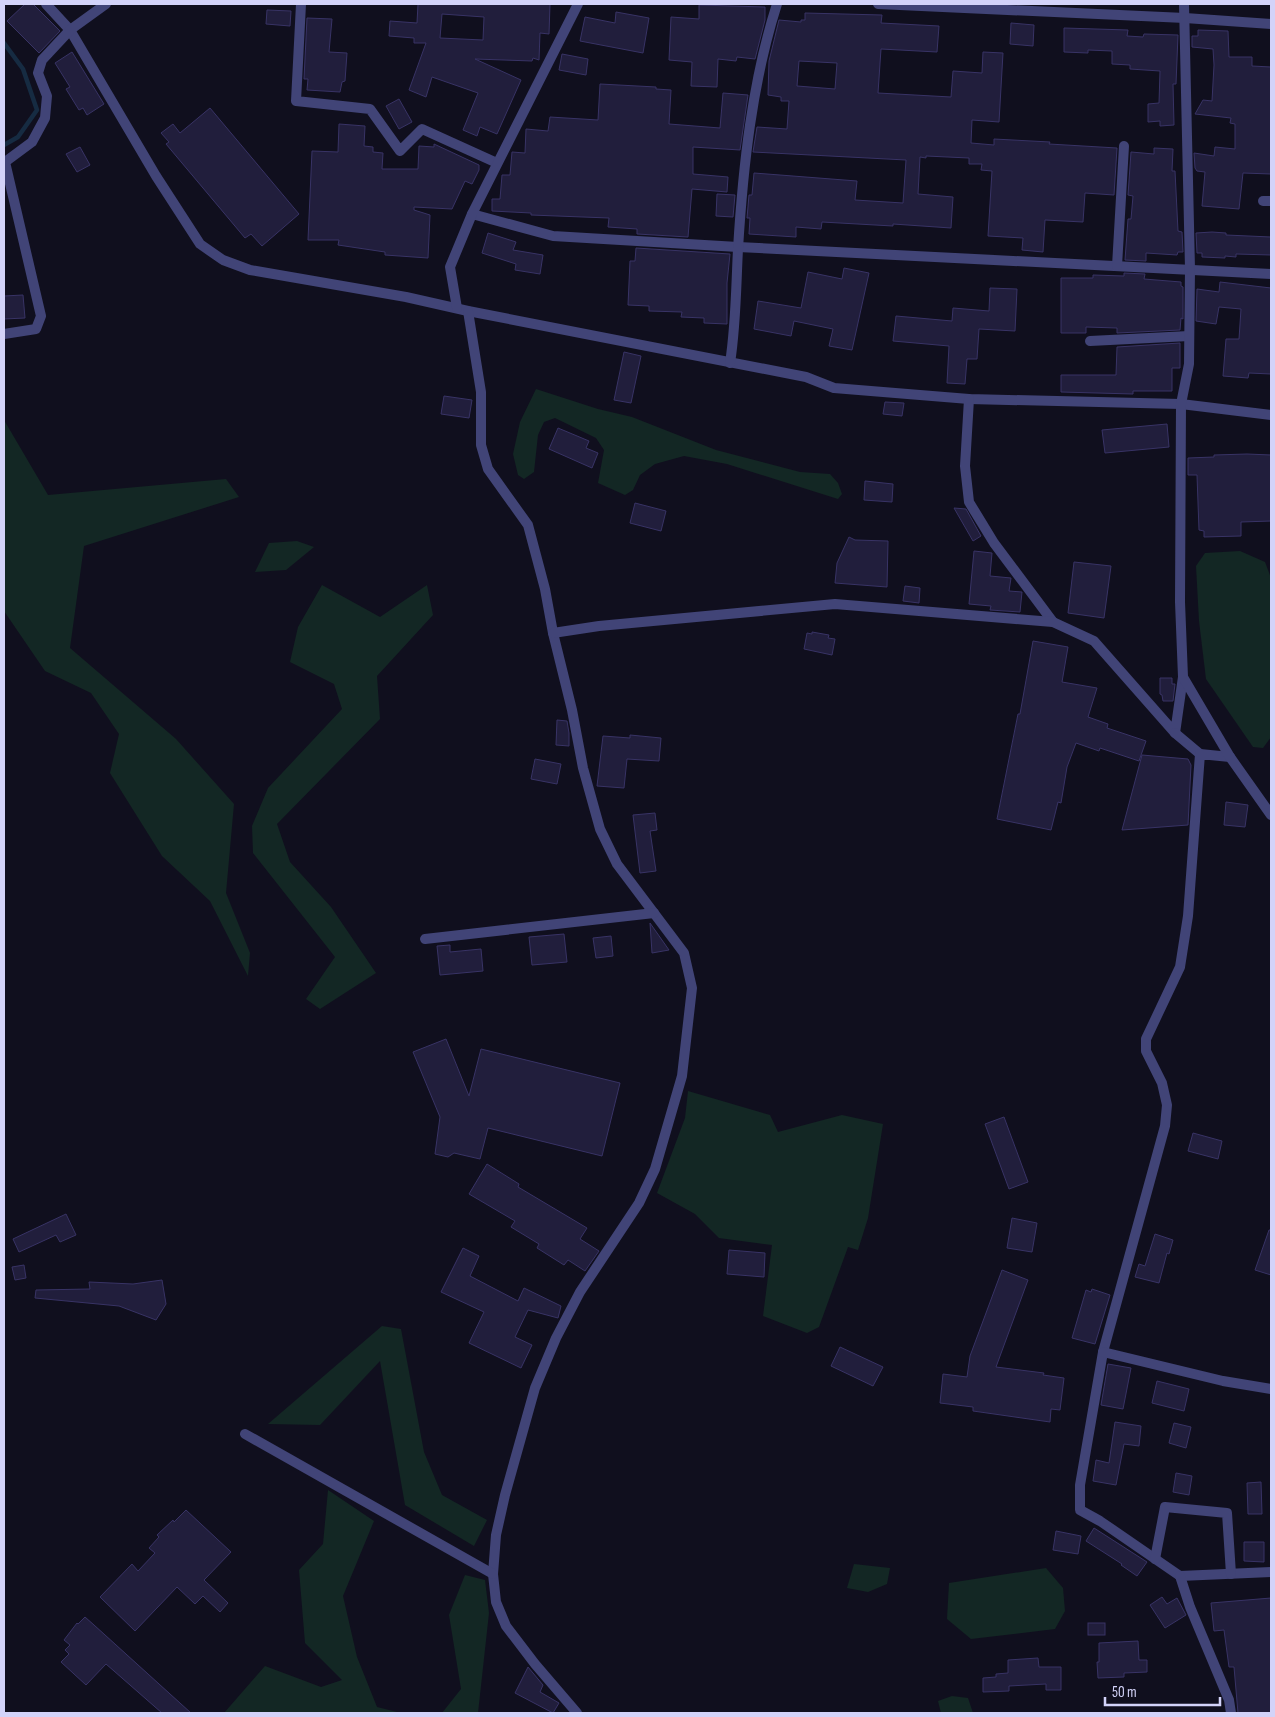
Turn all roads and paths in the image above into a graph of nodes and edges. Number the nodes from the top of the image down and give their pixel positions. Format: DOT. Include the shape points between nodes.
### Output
graph roads {
  1 [pos="46,4"];
  2 [pos="106,4"];
  3 [pos="301,4"];
  4 [pos="578,4"];
  5 [pos="778,4"];
  6 [pos="878,4"];
  7 [pos="1184,4"];
  8 [pos="1185,18"];
  9 [pos="1271,24"];
  10 [pos="70,30"];
  11 [pos="1124,146"];
  12 [pos="497,163"];
  13 [pos="472,214"];
  14 [pos="738,248"];
  15 [pos="1117,266"];
  16 [pos="1190,269"];
  17 [pos="1271,274"];
  18 [pos="457,308"];
  19 [pos="468,311"];
  20 [pos="4,334"];
  21 [pos="1190,336"];
  22 [pos="1090,341"];
  23 [pos="730,363"];
  24 [pos="969,399"];
  25 [pos="1181,404"];
  26 [pos="1271,415"];
  27 [pos="1053,622"];
  28 [pos="553,633"];
  29 [pos="1183,678"];
  30 [pos="1175,733"];
  31 [pos="1200,754"];
  32 [pos="1230,758"];
  33 [pos="1271,815"];
  34 [pos="654,913"];
  35 [pos="425,939"];
  36 [pos="1103,1352"];
  37 [pos="1271,1389"];
  38 [pos="245,1434"];
  39 [pos="1155,1559"];
  40 [pos="1271,1572"];
  41 [pos="493,1574"];
  42 [pos="1231,1574"];
  43 [pos="1180,1576"];
  44 [pos="577,1713"];
  45 [pos="1231,1713"];
  1 -- 10 [label="street"];
  2 -- 10 [label="street"];
  3 -- 12 [label="street" via="296,101 370,109 400,151 422,129"];
  4 -- 12 [label="street"];
  5 -- 14 [label="street" via="766,40 750,131"];
  6 -- 8 [label="street"];
  7 -- 8 [label="street"];
  8 -- 9 [label="street"];
  8 -- 16 [label="street"];
  10 -- 18 [label="street" via="200,244 223,260 250,270"];
  10 -- 20 [label="street" via="42,60 38,73 47,96 45,118 32,142 5,162 41,316 36,329"];
  11 -- 15 [label="street"];
  12 -- 13 [label="street"];
  13 -- 14 [label="street" via="553,236"];
  13 -- 18 [label="street" via="450,267"];
  14 -- 15 [label="street"];
  14 -- 23 [label="street" via="735,332"];
  15 -- 16 [label="street"];
  16 -- 17 [label="street"];
  16 -- 21 [label="street"];
  18 -- 19 [label="street"];
  19 -- 23 [label="street"];
  19 -- 28 [label="street" via="481,392 481,445 488,469 528,525"];
  21 -- 22 [label="street"];
  21 -- 25 [label="street" via="1189,364"];
  23 -- 24 [label="street" via="806,378 834,388"];
  24 -- 25 [label="street"];
  24 -- 27 [label="street" via="965,466 969,502 994,543"];
  25 -- 26 [label="street"];
  25 -- 29 [label="street"];
  27 -- 28 [label="street" via="835,604"];
  27 -- 30 [label="street" via="1094,641"];
  28 -- 34 [label="street" via="600,829 617,864"];
  29 -- 30 [label="street"];
  29 -- 32 [label="street"];
  30 -- 31 [label="street"];
  31 -- 32 [label="street"];
  31 -- 36 [label="street" via="1188,916 1180,967 1146,1039 1146,1051 1162,1082 1167,1105 1166,1126"];
  32 -- 33 [label="street"];
  34 -- 35 [label="street"];
  34 -- 41 [label="street" via="684,953 692,988 682,1076 655,1169 643,1195 580,1292 535,1388 505,1495 496,1535"];
  36 -- 37 [label="street" via="1223,1381"];
  36 -- 39 [label="street" via="1080,1485 1080,1510"];
  38 -- 41 [label="street"];
  39 -- 42 [label="street" via="1165,1507 1227,1513"];
  39 -- 43 [label="street"];
  40 -- 42 [label="street"];
  41 -- 44 [label="street" via="496,1602 506,1626"];
  42 -- 43 [label="street"];
  43 -- 45 [label="street" via="1229,1700"];
}
